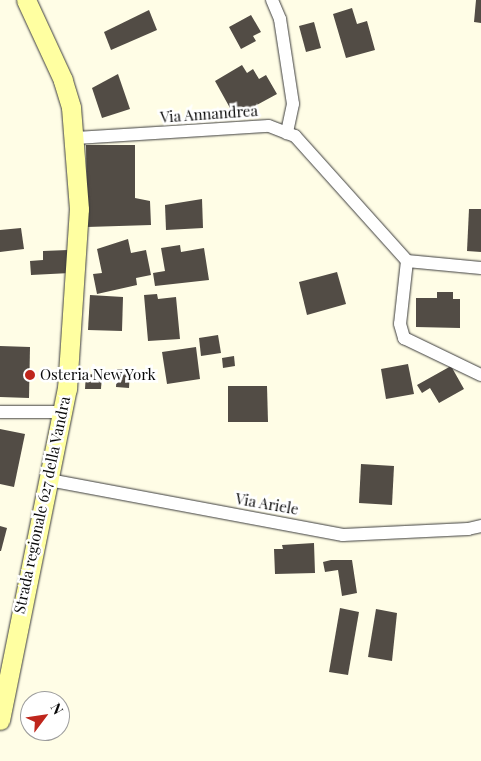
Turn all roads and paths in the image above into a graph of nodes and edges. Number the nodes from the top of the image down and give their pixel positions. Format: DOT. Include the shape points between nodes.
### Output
graph roads {
  1 [pos="26,0"];
  2 [pos="272,0"];
  3 [pos="287,133"];
  4 [pos="76,138"];
  5 [pos="406,261"];
  6 [pos="481,268"];
  7 [pos="481,375"];
  8 [pos="0,412"];
  9 [pos="63,412"];
  10 [pos="49,480"];
  11 [pos="481,526"];
  12 [pos="0,720"];
  1 -- 4 [label="main road, Strada regionale 627 della Vandra" via="63,80"];
  2 -- 3 [label="street" via="280,19 293,104"];
  3 -- 4 [label="street, Via Annandrea" via="269,126"];
  3 -- 5 [label="street, Via Annandrea" via="294,136"];
  4 -- 9 [label="main road, Strada regionale 627 della Vandra" via="79,209 75,302"];
  5 -- 6 [label="street"];
  5 -- 7 [label="street" via="400,324 404,338"];
  8 -- 9 [label="street"];
  9 -- 10 [label="main road, Strada regionale 627 della Vandra"];
  10 -- 11 [label="street, Via Ariele" via="343,534 468,530"];
  10 -- 12 [label="main road, Strada regionale 627 della Vandra"];
}
